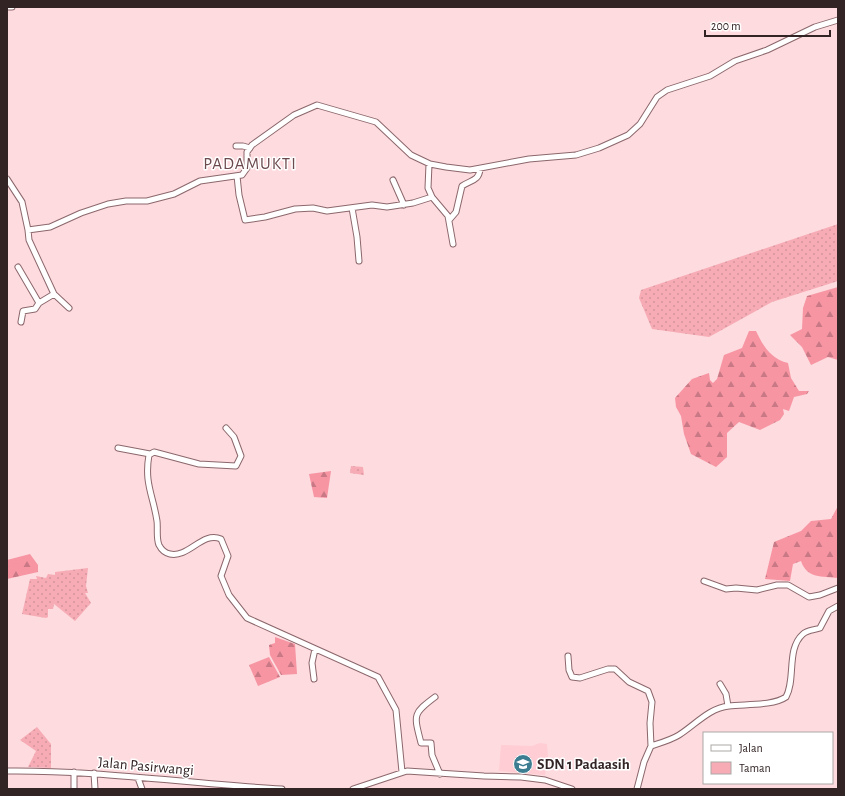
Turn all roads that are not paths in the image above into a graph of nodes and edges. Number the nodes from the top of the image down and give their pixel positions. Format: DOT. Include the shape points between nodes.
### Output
graph roads {
  1 [pos="7,7"];
  2 [pos="12,7"];
  3 [pos="838,20"];
  4 [pos="236,146"];
  5 [pos="250,148"];
  6 [pos="429,164"];
  7 [pos="480,169"];
  8 [pos="237,176"];
  9 [pos="7,179"];
  10 [pos="393,180"];
  11 [pos="432,198"];
  12 [pos="404,205"];
  13 [pos="352,208"];
  14 [pos="450,219"];
  15 [pos="28,230"];
  16 [pos="453,244"];
  17 [pos="359,261"];
  18 [pos="18,267"];
  19 [pos="54,294"];
  20 [pos="39,303"];
  21 [pos="69,308"];
  22 [pos="21,322"];
  23 [pos="226,428"];
  24 [pos="118,448"];
  25 [pos="150,454"];
  26 [pos="704,581"];
  27 [pos="838,588"];
  28 [pos="838,606"];
  29 [pos="315,649"];
  30 [pos="568,656"];
  31 [pos="314,679"];
  32 [pos="720,684"];
  33 [pos="435,697"];
  34 [pos="728,706"];
  35 [pos="650,746"];
  36 [pos="7,771"];
  37 [pos="74,772"];
  38 [pos="402,772"];
  39 [pos="94,773"];
  40 [pos="440,774"];
  41 [pos="138,778"];
  42 [pos="74,789"];
  43 [pos="95,789"];
  44 [pos="142,789"];
  45 [pos="272,789"];
  46 [pos="282,789"];
  47 [pos="356,789"];
  48 [pos="572,789"];
  49 [pos="637,789"];
  1 -- 2 [label="street"];
  3 -- 7 [label="street" via="735,61 710,76 667,90 657,97 634,130 605,146 576,155 529,159"];
  4 -- 5 [label="street"];
  5 -- 6 [label="street" via="294,115 317,105 376,122 411,156"];
  5 -- 8 [label="street" via="247,152 246,171"];
  6 -- 7 [label="street"];
  6 -- 11 [label="street" via="428,188"];
  7 -- 14 [label="street" via="475,180 462,186 456,212"];
  8 -- 13 [label="street" via="245,220 295,209 313,208 327,211"];
  8 -- 15 [label="street" via="200,181 174,194 147,201 108,204 50,227"];
  9 -- 15 [label="street" via="22,202"];
  10 -- 12 [label="street"];
  11 -- 12 [label="street"];
  11 -- 14 [label="street"];
  12 -- 13 [label="street"];
  13 -- 17 [label="street" via="358,237"];
  14 -- 16 [label="street"];
  15 -- 19 [label="street" via="29,240"];
  18 -- 20 [label="street"];
  19 -- 20 [label="street"];
  19 -- 21 [label="street"];
  20 -- 22 [label="street" via="35,309 23,312"];
  23 -- 25 [label="street" via="234,437 241,456 236,466 199,464 156,452"];
  24 -- 25 [label="street"];
  25 -- 29 [label="street" via="147,468 148,487 157,521 158,543 162,550 171,554 182,553 204,540 214,537 221,539 228,556 221,576 229,595 243,615"];
  26 -- 27 [label="street" via="728,589 757,590 788,585 809,597"];
  28 -- 34 [label="street" via="829,611 820,628 807,631 800,638 794,650 791,687 786,697 778,702"];
  29 -- 31 [label="street" via="312,663"];
  29 -- 38 [label="street" via="373,674 381,680 396,710"];
  30 -- 35 [label="street" via="572,677 580,678 615,669 629,682 648,691 652,702"];
  32 -- 34 [label="street" via="726,694"];
  33 -- 40 [label="street" via="420,708 416,718 421,743 431,743 432,755"];
  34 -- 35 [label="street" via="708,713 677,736"];
  35 -- 49 [label="street"];
  36 -- 37 [label="street, Jalan Pasirwangi"];
  37 -- 39 [label="street, Jalan Pasirwangi"];
  37 -- 42 [label="street"];
  38 -- 40 [label="street"];
  38 -- 47 [label="street"];
  39 -- 41 [label="street, Jalan Pasirwangi"];
  39 -- 43 [label="street"];
  40 -- 48 [label="street" via="536,778"];
  41 -- 44 [label="street"];
  41 -- 45 [label="street, Jalan Pasirwangi"];
  45 -- 46 [label="street, Jalan Pasirwangi"];
}
